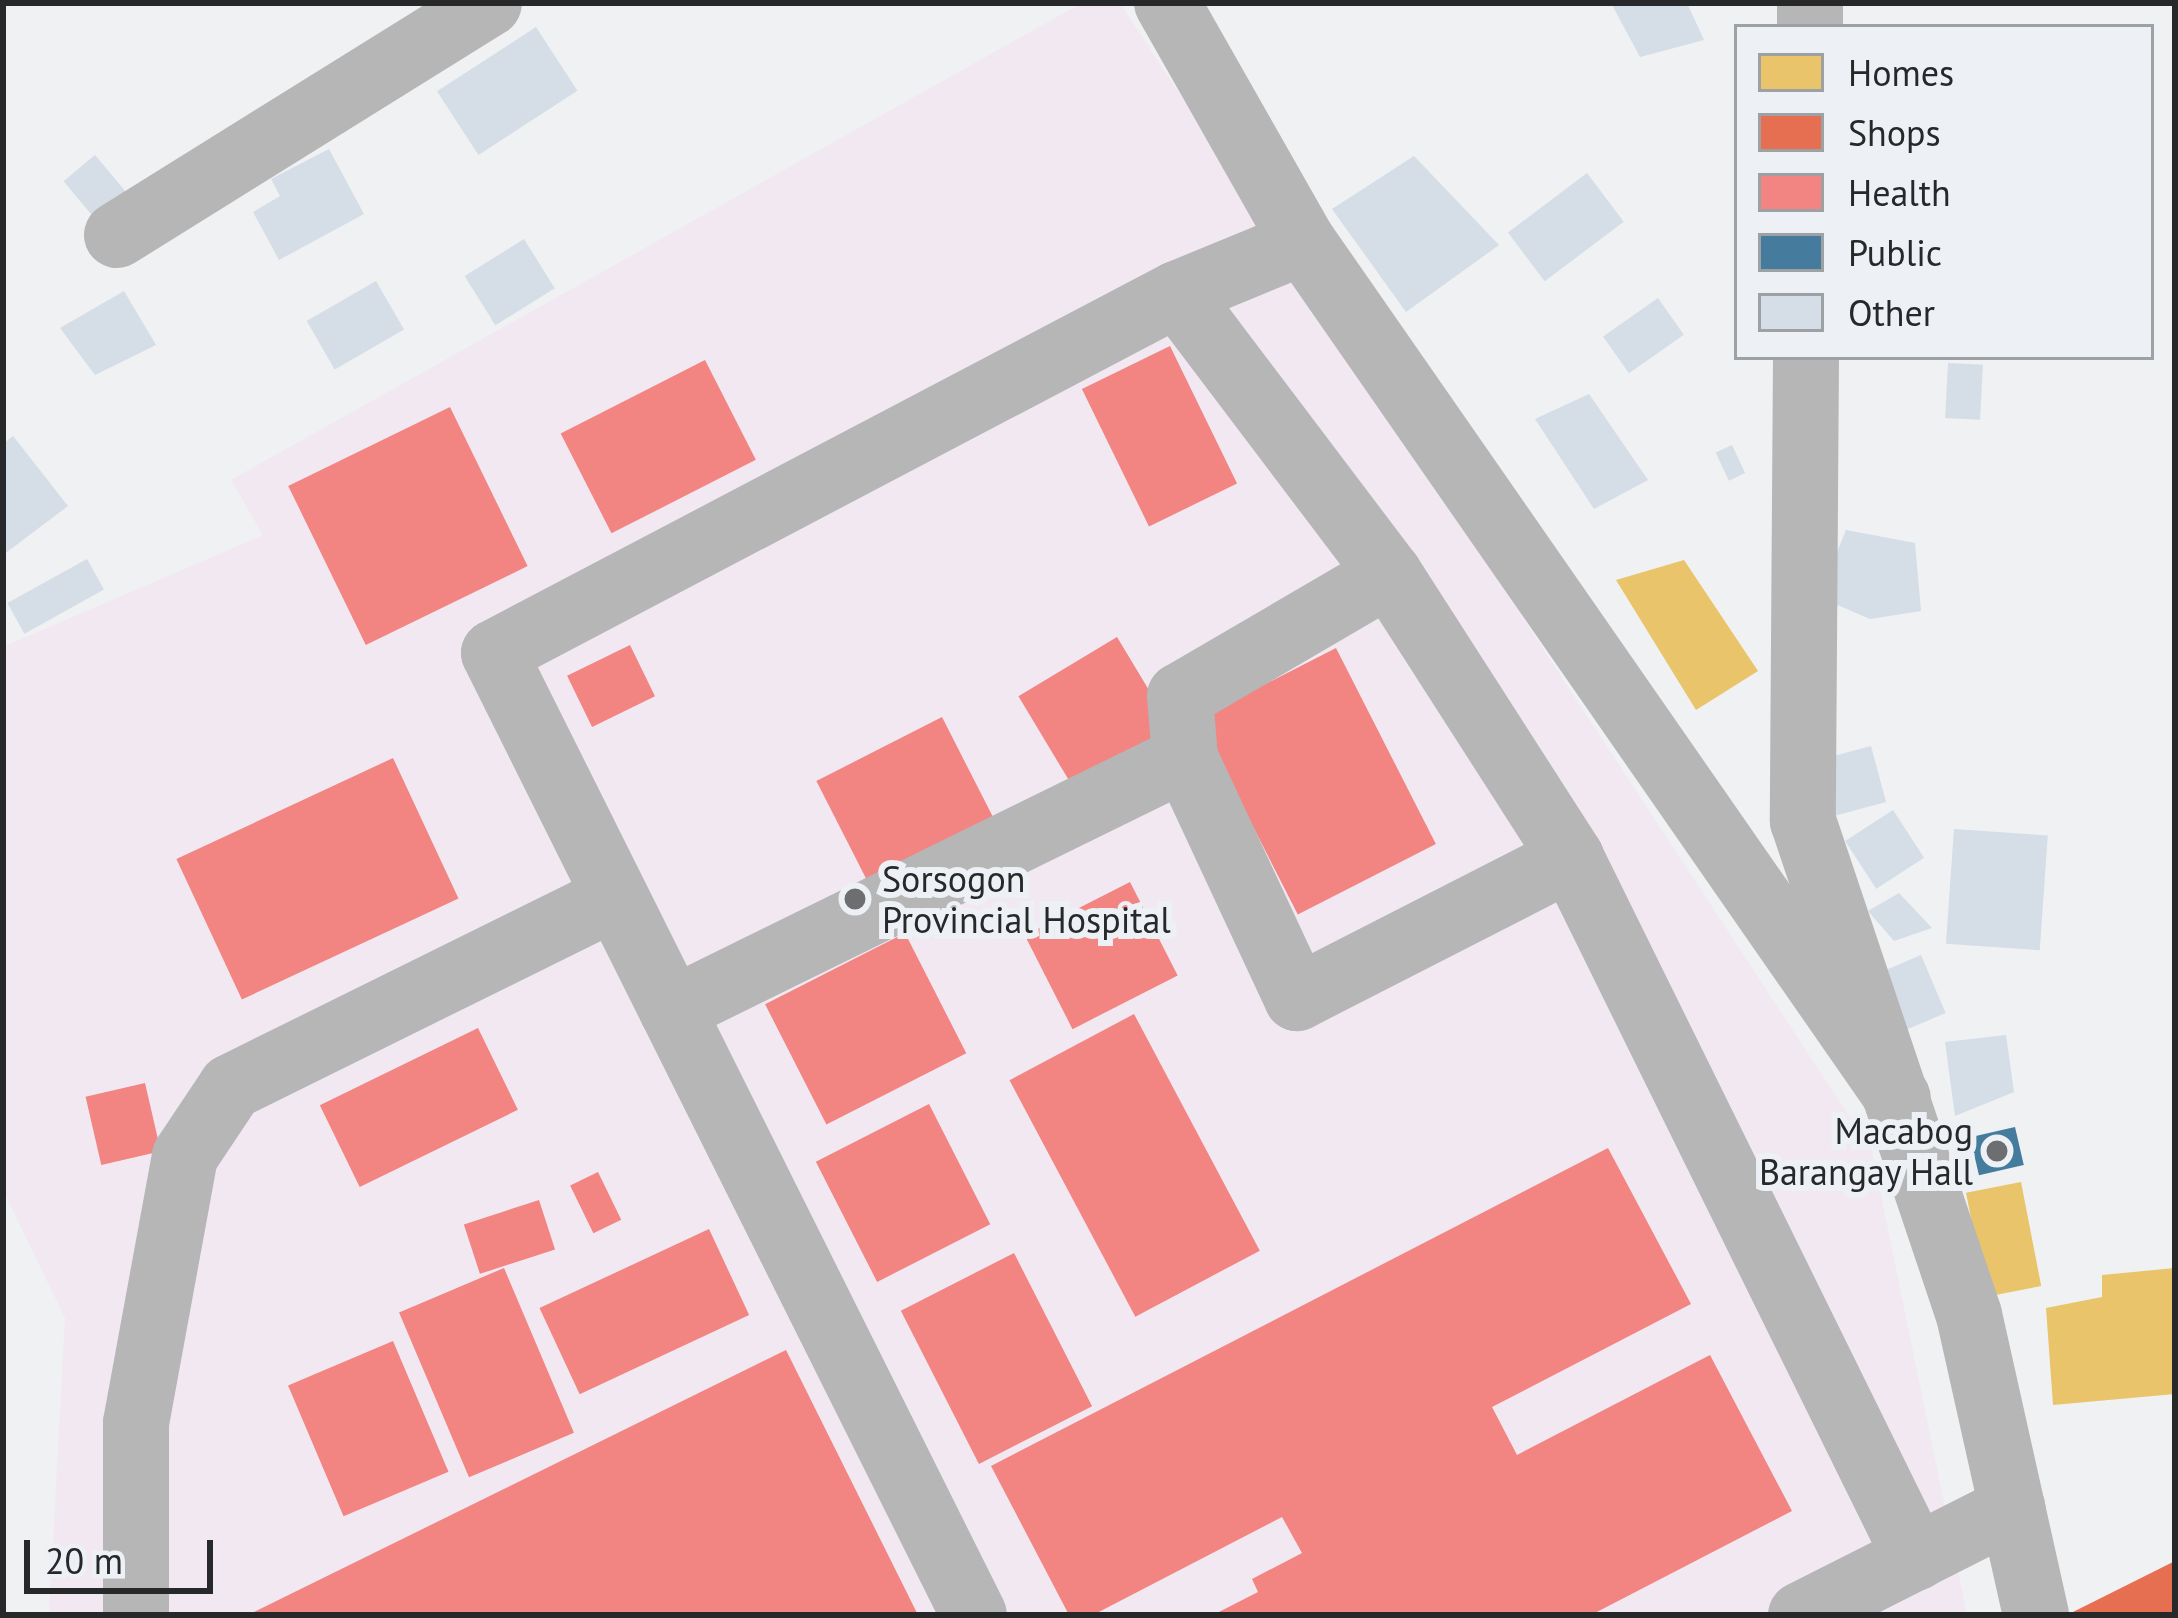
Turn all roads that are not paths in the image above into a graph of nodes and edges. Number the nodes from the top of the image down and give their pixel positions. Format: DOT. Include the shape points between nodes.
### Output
graph roads {
  1 [pos="489,3"];
  2 [pos="1166,3"];
  3 [pos="117,235"];
  4 [pos="1303,242"];
  5 [pos="1177,294"];
  6 [pos="1806,360"];
  7 [pos="1389,574"];
  8 [pos="1185,758"];
  9 [pos="1571,858"];
  10 [pos="615,897"];
  11 [pos="671,1010"];
  12 [pos="1898,1098"];
  13 [pos="2012,1508"];
  14 [pos="1916,1558"];
  15 [pos="136,1615"];
  16 [pos="974,1615"];
  17 [pos="1801,1615"];
  18 [pos="2036,1615"];
  1 -- 3 [label="street"];
  2 -- 4 [label="street"];
  4 -- 5 [label="street"];
  4 -- 12 [label="street"];
  5 -- 7 [label="street"];
  5 -- 10 [label="street" via="494,653"];
  6 -- 12 [label="street" via="1803,821"];
  7 -- 8 [label="street" via="1180,696"];
  7 -- 9 [label="street"];
  8 -- 9 [label="street" via="1298,998"];
  8 -- 11 [label="street"];
  9 -- 14 [label="street"];
  10 -- 11 [label="street"];
  10 -- 15 [label="street" via="230,1087 185,1156 140,1401"];
  11 -- 16 [label="street"];
  12 -- 13 [label="street" via="1970,1315"];
  13 -- 14 [label="street"];
  13 -- 18 [label="street"];
  14 -- 17 [label="street"];
}
